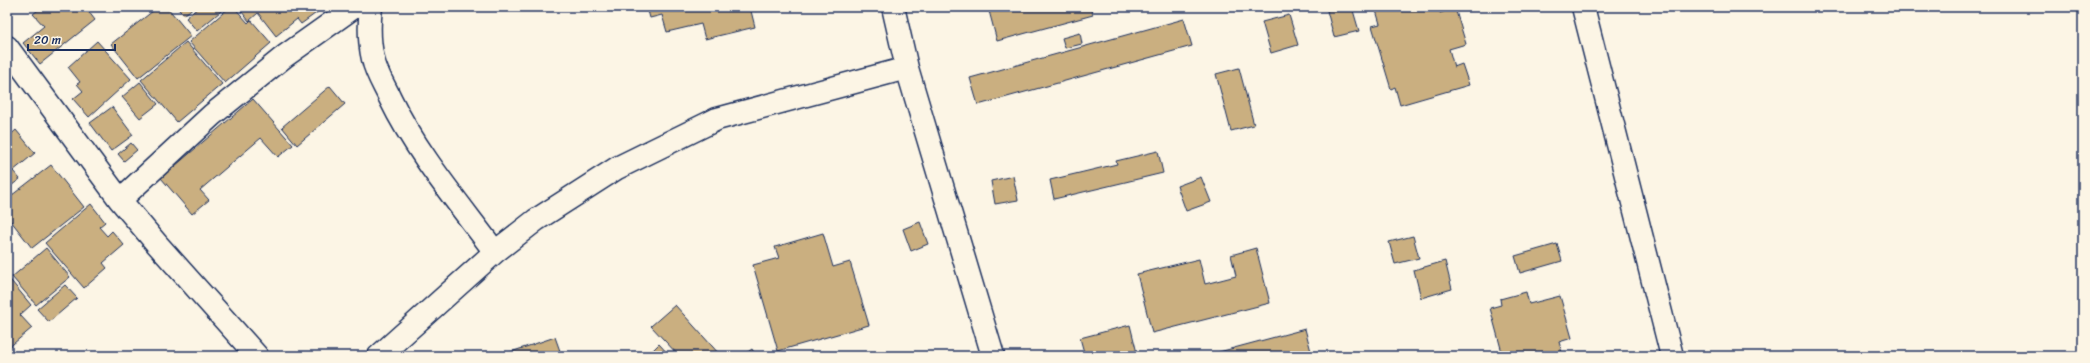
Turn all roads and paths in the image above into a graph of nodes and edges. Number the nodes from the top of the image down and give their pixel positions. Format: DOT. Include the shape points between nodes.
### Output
graph roads {
  1 [pos="354,7"];
  2 [pos="371,7"];
  3 [pos="894,7"];
  4 [pos="1583,7"];
  5 [pos="7,47"];
  6 [pos="907,68"];
  7 [pos="120,200"];
  8 [pos="495,252"];
  9 [pos="257,356"];
  10 [pos="379,356"];
  11 [pos="993,356"];
  12 [pos="1672,356"];
  1 -- 7 [label="street" via="285,56 230,100"];
  2 -- 8 [label="street" via="373,58 398,114 415,143"];
  3 -- 6 [label="street"];
  4 -- 12 [label="street"];
  5 -- 7 [label="street"];
  6 -- 8 [label="street" via="717,119 617,168 536,220"];
  6 -- 11 [label="street"];
  7 -- 9 [label="street"];
  8 -- 10 [label="street"];
}
